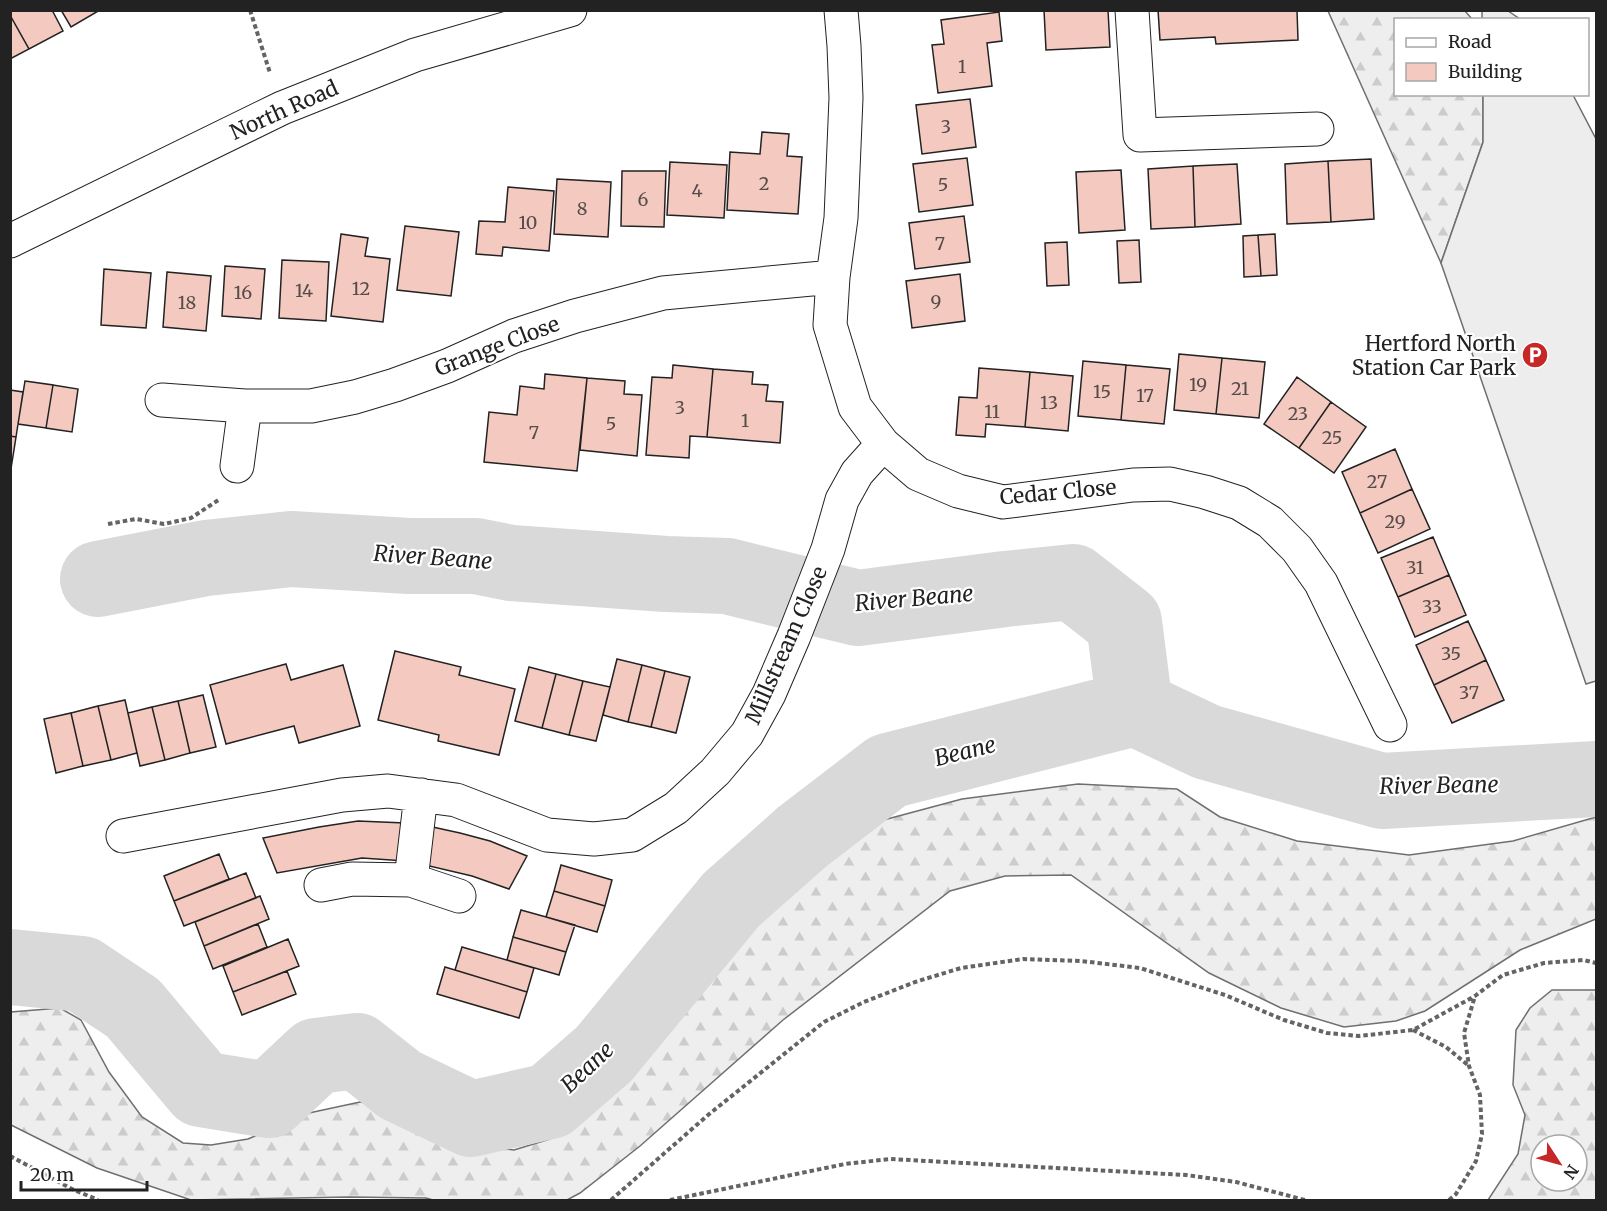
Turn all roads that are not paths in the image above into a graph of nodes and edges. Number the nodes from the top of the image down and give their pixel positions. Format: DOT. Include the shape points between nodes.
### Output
graph roads {
  1 [pos="570,10"];
  2 [pos="840,10"];
  3 [pos="1132,10"];
  4 [pos="1317,129"];
  5 [pos="10,241"];
  6 [pos="833,277"];
  7 [pos="162,400"];
  8 [pos="245,406"];
  9 [pos="883,444"];
  10 [pos="237,466"];
  11 [pos="1390,725"];
  12 [pos="421,795"];
  13 [pos="123,836"];
  14 [pos="411,880"];
  15 [pos="321,885"];
  16 [pos="459,896"];
  1 -- 5 [label="street, North Road" via="415,55 282,108"];
  2 -- 6 [label="street, Cedar Close" via="846,99 841,218"];
  3 -- 4 [label="street" via="1140,135"];
  6 -- 8 [label="street, Grange Close" via="663,293 524,333 436,370 355,397 311,406"];
  6 -- 9 [label="street, Cedar Close" via="830,325 842,368 855,407"];
  7 -- 8 [label="street, Grange Close"];
  8 -- 10 [label="street"];
  9 -- 11 [label="street, Cedar Close" via="918,474 958,491 1003,502 1132,485 1170,484 1239,502 1270,522 1297,549 1320,583"];
  9 -- 12 [label="street, Millstream Close" via="857,473 842,500 828,549 794,636 747,734 715,772 676,808 632,835 594,839 547,835 456,800"];
  12 -- 13 [label="street, Millstream Close" via="388,791 342,795"];
  12 -- 14 [label="street"];
  14 -- 15 [label="street" via="352,879"];
  14 -- 16 [label="street"];
}
